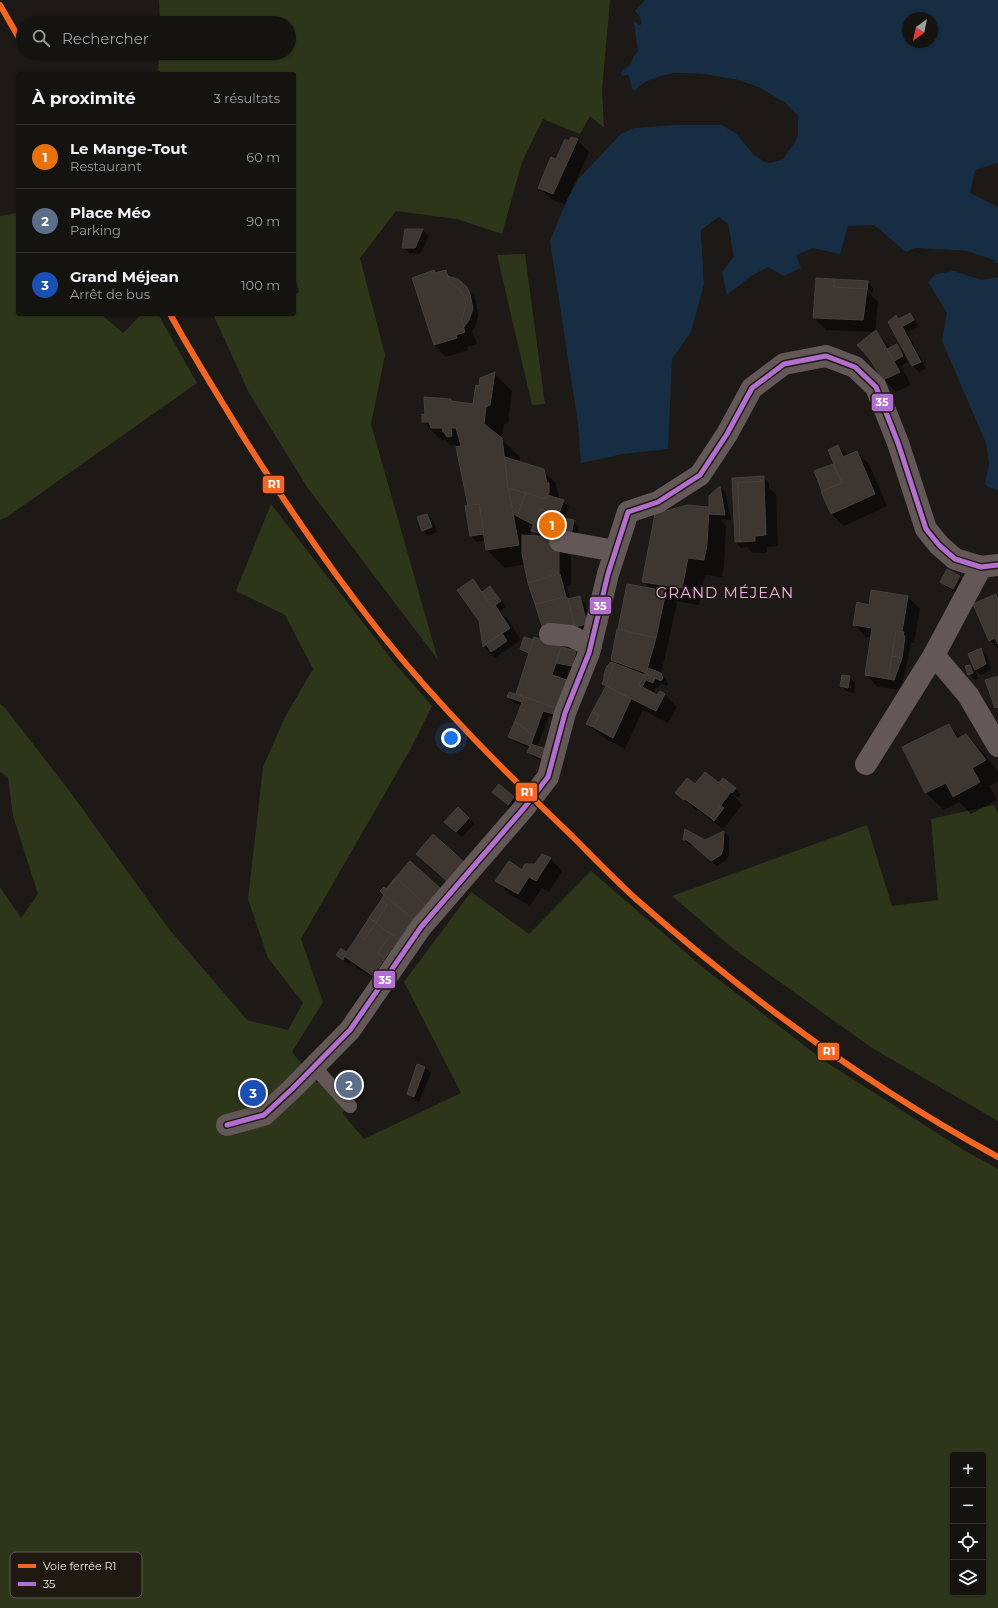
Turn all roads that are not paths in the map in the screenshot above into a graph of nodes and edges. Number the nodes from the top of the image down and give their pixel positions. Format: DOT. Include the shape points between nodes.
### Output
graph roads {
  1 [pos="560,542"];
  2 [pos="615,551"];
  3 [pos="989,566"];
  4 [pos="550,634"];
  5 [pos="591,646"];
  6 [pos="934,655"];
  7 [pos="998,746"];
  8 [pos="866,764"];
  9 [pos="314,1067"];
  10 [pos="350,1106"];
  11 [pos="227,1125"];
  1 -- 2 [label="street"];
  2 -- 3 [label="street" via="628,512 658,502 700,476 752,388 784,364 826,356 855,367 876,387 898,443 926,529 939,545 956,559"];
  2 -- 5 [label="street"];
  3 -- 6 [label="street"];
  4 -- 5 [label="street" via="571,636"];
  5 -- 9 [label="street" via="565,713 548,777 421,927 350,1030"];
  6 -- 7 [label="street" via="968,695"];
  6 -- 8 [label="street"];
  9 -- 10 [label="lane"];
  9 -- 11 [label="street" via="264,1115"];
}
